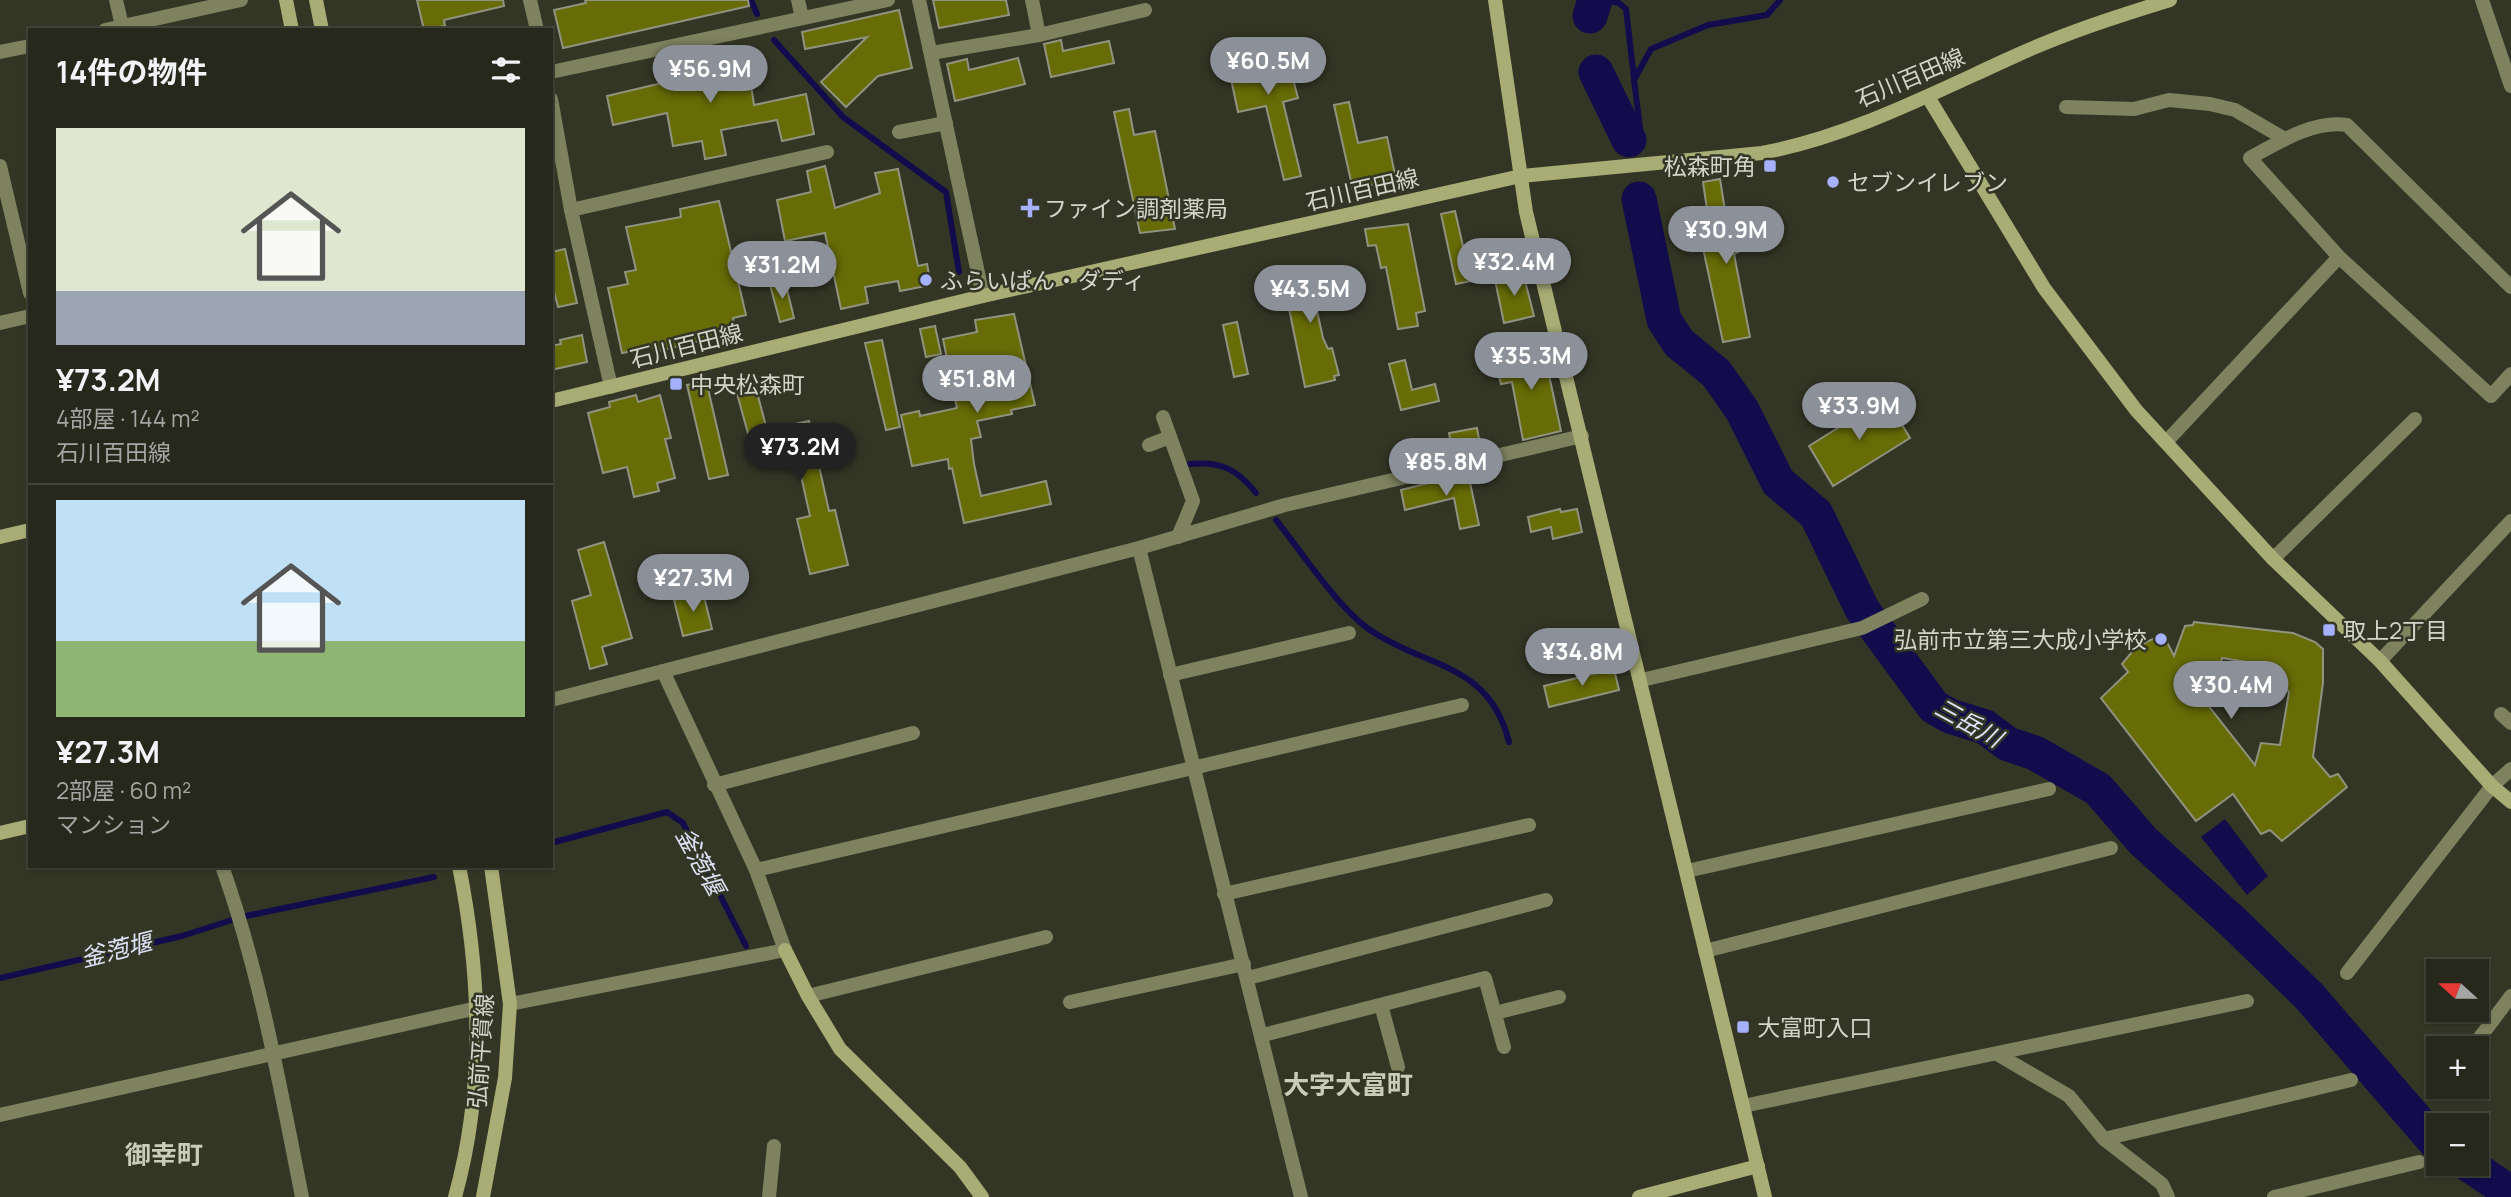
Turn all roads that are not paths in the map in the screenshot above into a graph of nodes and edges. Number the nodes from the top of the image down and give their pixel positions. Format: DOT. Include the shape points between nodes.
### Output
graph roads {
  1 [pos="116,0"];
  2 [pos="241,0"];
  3 [pos="286,0"];
  4 [pos="316,0"];
  5 [pos="530,0"];
  6 [pos="797,0"];
  7 [pos="888,0"];
  8 [pos="919,0"];
  9 [pos="1032,0"];
  10 [pos="1495,0"];
  11 [pos="2170,0"];
  12 [pos="2482,0"];
  13 [pos="1145,10"];
  14 [pos="803,18"];
  15 [pos="122,28"];
  16 [pos="292,28"];
  17 [pos="322,28"];
  18 [pos="537,28"];
  19 [pos="1039,35"];
  20 [pos="28,46"];
  21 [pos="0,52"];
  22 [pos="931,53"];
  23 [pos="553,72"];
  24 [pos="2511,86"];
  25 [pos="1928,97"];
  26 [pos="2066,107"];
  27 [pos="553,110"];
  28 [pos="946,123"];
  29 [pos="899,132"];
  30 [pos="2285,139"];
  31 [pos="827,152"];
  32 [pos="0,166"];
  33 [pos="1521,176"];
  34 [pos="571,210"];
  35 [pos="2339,257"];
  36 [pos="25,258"];
  37 [pos="28,279"];
  38 [pos="2511,287"];
  39 [pos="984,296"];
  40 [pos="28,316"];
  41 [pos="0,323"];
  42 [pos="2511,374"];
  43 [pos="611,387"];
  44 [pos="553,401"];
  45 [pos="1163,417"];
  46 [pos="2414,419"];
  47 [pos="1582,436"];
  48 [pos="1170,438"];
  49 [pos="2166,442"];
  50 [pos="1149,445"];
  51 [pos="2511,521"];
  52 [pos="28,530"];
  53 [pos="0,537"];
  54 [pos="1178,537"];
  55 [pos="1139,548"];
  56 [pos="2273,559"];
  57 [pos="1922,599"];
  58 [pos="1349,633"];
  59 [pos="2380,661"];
  60 [pos="663,671"];
  61 [pos="1170,675"];
  62 [pos="1642,680"];
  63 [pos="553,699"];
  64 [pos="1462,705"];
  65 [pos="913,733"];
  66 [pos="1193,768"];
  67 [pos="2511,769"];
  68 [pos="713,785"];
  69 [pos="2492,786"];
  70 [pos="2049,789"];
  71 [pos="2511,803"];
  72 [pos="1529,825"];
  73 [pos="28,827"];
  74 [pos="0,834"];
  75 [pos="2112,849"];
  76 [pos="223,868"];
  77 [pos="459,868"];
  78 [pos="491,868"];
  79 [pos="755,870"];
  80 [pos="1686,871"];
  81 [pos="1224,894"];
  82 [pos="1546,900"];
  83 [pos="1046,937"];
  84 [pos="785,950"];
  85 [pos="1705,951"];
  86 [pos="1246,971"];
  87 [pos="2347,973"];
  88 [pos="808,996"];
  89 [pos="2511,996"];
  90 [pos="1559,997"];
  91 [pos="2247,1001"];
  92 [pos="1070,1002"];
  93 [pos="510,1004"];
  94 [pos="1381,1005"];
  95 [pos="477,1008"];
  96 [pos="1495,1013"];
  97 [pos="1263,1035"];
  98 [pos="2481,1036"];
  99 [pos="1504,1047"];
  100 [pos="273,1054"];
  101 [pos="1997,1054"];
  102 [pos="1398,1067"];
  103 [pos="2351,1080"];
  104 [pos="1743,1106"];
  105 [pos="0,1115"];
  106 [pos="2104,1139"];
  107 [pos="774,1146"];
  108 [pos="2419,1162"];
  109 [pos="1758,1166"];
  110 [pos="302,1197"];
  111 [pos="455,1197"];
  112 [pos="483,1197"];
  113 [pos="769,1197"];
  114 [pos="982,1197"];
  115 [pos="1301,1197"];
  116 [pos="1639,1197"];
  117 [pos="1765,1197"];
  118 [pos="2168,1197"];
  119 [pos="2274,1197"];
  1 -- 15 [label="street"];
  2 -- 15 [label="street"];
  3 -- 16 [label="street"];
  4 -- 17 [label="street"];
  5 -- 18 [label="street"];
  6 -- 14 [label="street"];
  7 -- 14 [label="street"];
  8 -- 22 [label="street"];
  9 -- 19 [label="street"];
  10 -- 33 [label="street"];
  11 -- 25 [label="street, 石川百田線" via="2017,54"];
  12 -- 24 [label="street"];
  13 -- 19 [label="street"];
  14 -- 23 [label="street"];
  19 -- 22 [label="street"];
  20 -- 21 [label="street"];
  22 -- 28 [label="street"];
  25 -- 33 [label="street, 石川百田線" via="1800,146"];
  25 -- 49 [label="street" via="2044,288 2136,410"];
  26 -- 30 [label="street" via="2134,109 2169,100 2210,104 2235,110"];
  27 -- 34 [label="street"];
  28 -- 29 [label="street"];
  28 -- 39 [label="street"];
  30 -- 35 [label="street" via="2250,158"];
  30 -- 38 [label="street" via="2330,122 2347,125"];
  31 -- 34 [label="street"];
  32 -- 36 [label="street"];
  33 -- 39 [label="street, 石川百田線"];
  33 -- 47 [label="street"];
  34 -- 43 [label="street"];
  35 -- 42 [label="street" via="2491,396"];
  35 -- 49 [label="street"];
  36 -- 37 [label="street"];
  39 -- 43 [label="street, 石川百田線"];
  40 -- 41 [label="street"];
  43 -- 44 [label="street, 石川百田線"];
  45 -- 48 [label="street"];
  46 -- 56 [label="street"];
  47 -- 54 [label="street" via="1285,505"];
  47 -- 62 [label="street"];
  48 -- 50 [label="street"];
  48 -- 54 [label="street" via="1193,501"];
  49 -- 56 [label="street"];
  51 -- 59 [label="street"];
  52 -- 53 [label="street"];
  54 -- 55 [label="street"];
  55 -- 60 [label="street"];
  55 -- 61 [label="street"];
  56 -- 59 [label="street"];
  57 -- 62 [label="street" via="1862,628"];
  58 -- 61 [label="street"];
  59 -- 69 [label="street"];
  60 -- 63 [label="street"];
  60 -- 68 [label="street"];
  61 -- 66 [label="street"];
  62 -- 80 [label="street"];
  64 -- 66 [label="street"];
  65 -- 68 [label="street"];
  66 -- 79 [label="street"];
  66 -- 81 [label="street"];
  67 -- 69 [label="street"];
  68 -- 79 [label="street"];
  69 -- 71 [label="street"];
  69 -- 87 [label="street"];
  70 -- 80 [label="street"];
  72 -- 81 [label="street"];
  73 -- 74 [label="street"];
  75 -- 85 [label="street"];
  76 -- 100 [label="street" via="239,914"];
  77 -- 95 [label="street, 弘前平賀線"];
  78 -- 93 [label="street, 弘前平賀線"];
  79 -- 84 [label="street"];
  80 -- 85 [label="street"];
  81 -- 86 [label="street"];
  82 -- 86 [label="street"];
  83 -- 88 [label="street"];
  84 -- 88 [label="street"];
  84 -- 93 [label="street"];
  85 -- 104 [label="street"];
  86 -- 92 [label="street"];
  86 -- 97 [label="street"];
  88 -- 114 [label="street" via="840,1049 960,1167"];
  89 -- 98 [label="street"];
  90 -- 96 [label="street"];
  91 -- 101 [label="street"];
  93 -- 112 [label="street, 弘前平賀線" via="505,1078"];
  94 -- 96 [label="street" via="1485,978"];
  94 -- 97 [label="street"];
  94 -- 102 [label="street"];
  95 -- 100 [label="street"];
  95 -- 111 [label="street, 弘前平賀線" via="478,1063 464,1166"];
  96 -- 99 [label="street"];
  97 -- 115 [label="street"];
  100 -- 105 [label="street"];
  100 -- 110 [label="street"];
  101 -- 104 [label="street"];
  101 -- 106 [label="street" via="2069,1096"];
  103 -- 106 [label="street"];
  104 -- 109 [label="street"];
  106 -- 118 [label="street" via="2162,1184"];
  107 -- 113 [label="street"];
  108 -- 119 [label="street"];
  109 -- 116 [label="street"];
  109 -- 117 [label="street"];
}
